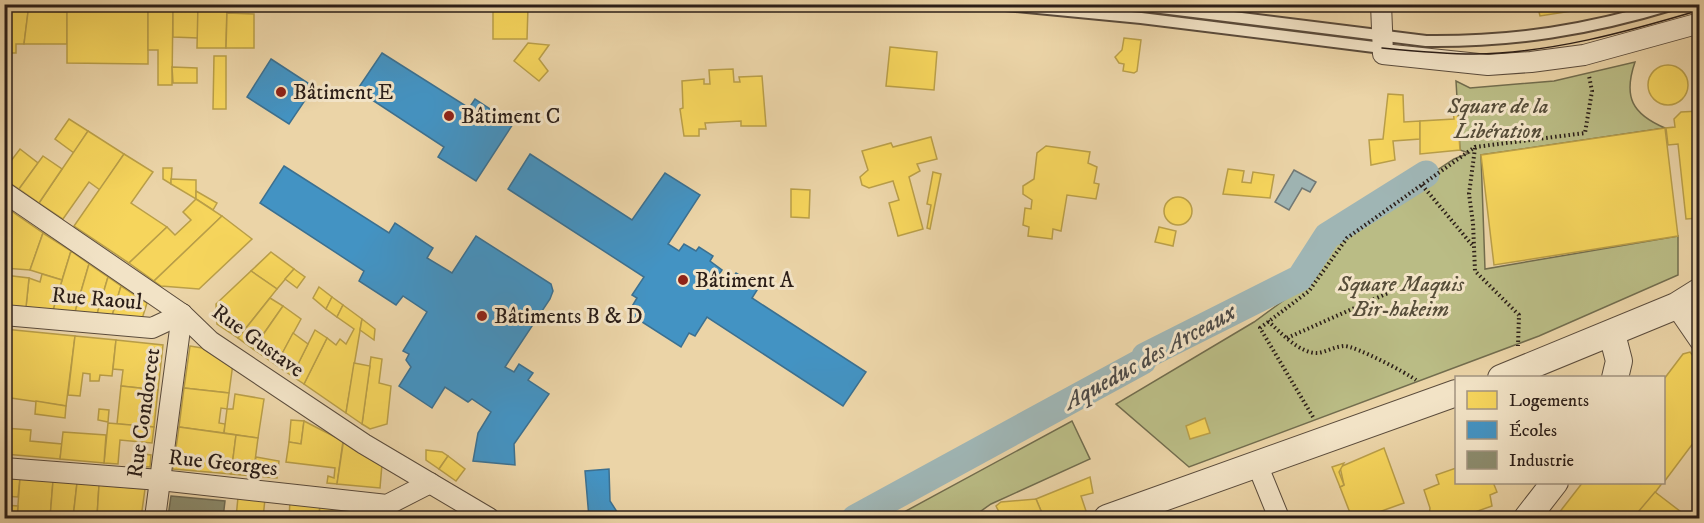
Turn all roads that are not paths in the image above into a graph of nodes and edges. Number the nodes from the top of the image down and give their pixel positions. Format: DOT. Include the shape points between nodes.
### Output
graph roads {
  1 [pos="995,4"];
  2 [pos="1130,4"];
  3 [pos="1381,4"];
  4 [pos="1674,4"];
  5 [pos="1700,23"];
  6 [pos="1382,46"];
  7 [pos="4,192"];
  8 [pos="1700,291"];
  9 [pos="1676,306"];
  10 [pos="182,314"];
  11 [pos="4,315"];
  12 [pos="1612,334"];
  13 [pos="1700,341"];
  14 [pos="1506,376"];
  15 [pos="1615,376"];
  16 [pos="1455,393"];
  17 [pos="1257,464"];
  18 [pos="4,468"];
  19 [pos="160,480"];
  20 [pos="430,483"];
  21 [pos="1554,484"];
  22 [pos="387,512"];
  23 [pos="1118,517"];
  24 [pos="155,519"];
  25 [pos="489,519"];
  26 [pos="1279,519"];
  27 [pos="1527,519"];
  1 -- 6 [label="lane"];
  2 -- 6 [label="lane"];
  3 -- 6 [label="street"];
  4 -- 6 [label="lane" via="1628,18 1517,39 1426,40"];
  5 -- 6 [label="street" via="1584,55 1531,62 1488,65"];
  7 -- 10 [label="street, Rue Gustave"];
  8 -- 9 [label="street"];
  9 -- 12 [label="street"];
  9 -- 13 [label="street"];
  10 -- 11 [label="street, Rue Raoul" via="152,328"];
  10 -- 19 [label="street, Rue Condorcet"];
  10 -- 20 [label="street, Rue Gustave" via="210,341 364,444"];
  12 -- 14 [label="street"];
  12 -- 15 [label="street" via="1619,361"];
  16 -- 17 [label="street"];
  17 -- 23 [label="street"];
  17 -- 26 [label="street"];
  18 -- 19 [label="street, Rue Georges"];
  19 -- 22 [label="street, Rue Georges"];
  19 -- 24 [label="street, Rue Condorcet"];
  20 -- 22 [label="street, Rue Georges"];
  20 -- 25 [label="street, Rue Gustave"];
  21 -- 27 [label="street"];
}
